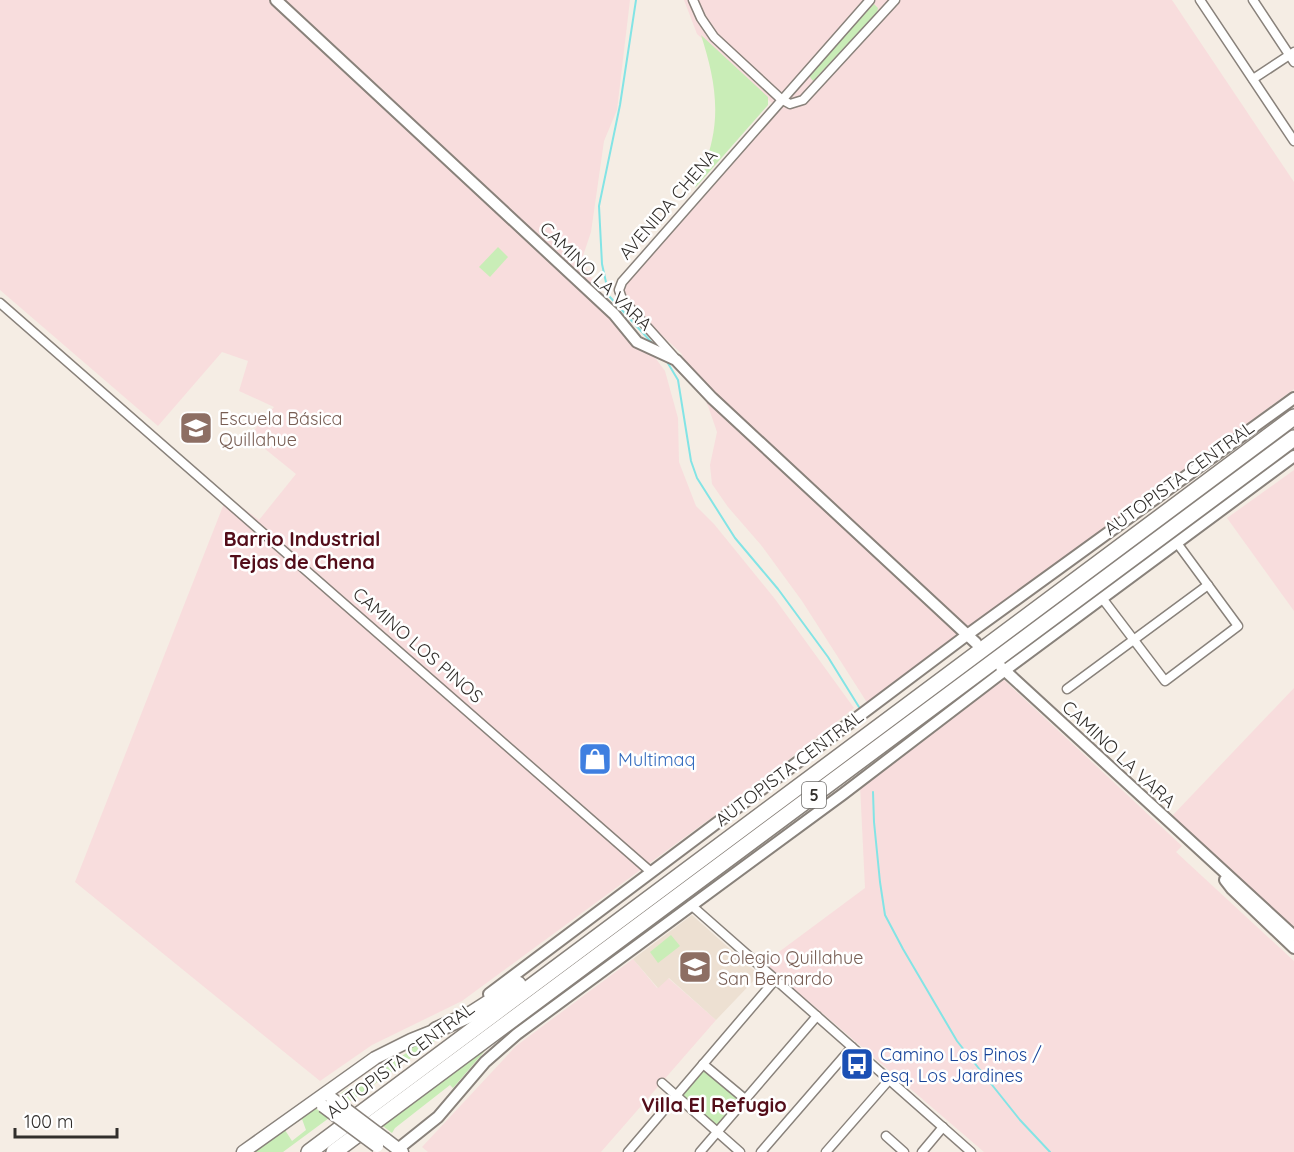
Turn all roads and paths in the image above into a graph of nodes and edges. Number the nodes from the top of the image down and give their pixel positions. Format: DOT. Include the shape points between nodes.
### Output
graph roads {
  1 [pos="276,0"];
  2 [pos="693,0"];
  3 [pos="870,0"];
  4 [pos="1200,0"];
  5 [pos="1253,0"];
  6 [pos="890,2"];
  7 [pos="1292,56"];
  8 [pos="803,74"];
  9 [pos="1253,79"];
  10 [pos="816,85"];
  11 [pos="781,99"];
  12 [pos="1294,141"];
  13 [pos="0,303"];
  14 [pos="672,358"];
  15 [pos="1294,398"];
  16 [pos="1294,417"];
  17 [pos="1294,438"];
  18 [pos="1294,456"];
  19 [pos="1177,543"];
  20 [pos="1208,585"];
  21 [pos="1102,598"];
  22 [pos="971,639"];
  23 [pos="1134,640"];
  24 [pos="1024,656"];
  25 [pos="1002,669"];
  26 [pos="1022,688"];
  27 [pos="1067,689"];
  28 [pos="1215,864"];
  29 [pos="651,872"];
  30 [pos="691,905"];
  31 [pos="609,927"];
  32 [pos="1294,936"];
  33 [pos="1294,948"];
  34 [pos="775,980"];
  35 [pos="817,1016"];
  36 [pos="436,1030"];
  37 [pos="852,1047"];
  38 [pos="704,1064"];
  39 [pos="889,1080"];
  40 [pos="662,1083"];
  41 [pos="676,1096"];
  42 [pos="745,1099"];
  43 [pos="324,1100"];
  44 [pos="943,1127"];
  45 [pos="717,1132"];
  46 [pos="886,1136"];
  47 [pos="382,1146"];
  48 [pos="398,1151"];
  49 [pos="243,1152"];
  50 [pos="309,1152"];
  51 [pos="334,1152"];
  52 [pos="628,1152"];
  53 [pos="700,1152"];
  54 [pos="740,1152"];
  55 [pos="761,1152"];
  56 [pos="826,1152"];
  57 [pos="904,1152"];
  58 [pos="922,1152"];
  59 [pos="971,1152"];
  1 -- 14 [label="street, CAMINO LA VARA" via="614,314 637,342"];
  2 -- 11 [label="street" via="708,31"];
  3 -- 8 [label="street, AVENIDA CHENA"];
  4 -- 9 [label="street"];
  5 -- 7 [label="street"];
  6 -- 10 [label="street"];
  7 -- 9 [label="street"];
  8 -- 10 [label="street"];
  8 -- 11 [label="street, AVENIDA CHENA"];
  9 -- 12 [label="street"];
  10 -- 11 [label="street" via="798,103 788,104"];
  11 -- 14 [label="street, AVENIDA CHENA" via="620,286 622,299"];
  13 -- 29 [label="street, CAMINO LOS PINOS"];
  14 -- 22 [label="street, CAMINO LA VARA"];
  15 -- 22 [label="street"];
  16 -- 31 [label="highway, AUTOPISTA CENTRAL / 5"];
  17 -- 51 [label="highway, AUTOPISTA CENTRAL / 5"];
  18 -- 19 [label="street"];
  19 -- 20 [label="street"];
  19 -- 21 [label="street"];
  20 -- 23 [label="street"];
  20 -- 23 [label="street" via="1238,626 1165,681"];
  21 -- 23 [label="street"];
  21 -- 24 [label="street"];
  22 -- 29 [label="street"];
  23 -- 27 [label="street"];
  24 -- 25 [label="street"];
  24 -- 26 [label="street" via="1019,674"];
  25 -- 26 [label="street, CAMINO LA VARA"];
  25 -- 30 [label="street" via="843,794"];
  26 -- 28 [label="street, CAMINO LA VARA"];
  28 -- 32 [label="street, CAMINO LA VARA"];
  28 -- 33 [label="street, CAMINO LA VARA" via="1232,889"];
  29 -- 36 [label="street"];
  30 -- 34 [label="street"];
  30 -- 48 [label="street" via="505,1043 443,1112"];
  31 -- 36 [label="highway" via="570,948 482,1009"];
  31 -- 50 [label="highway, AUTOPISTA CENTRAL / 5"];
  34 -- 35 [label="street"];
  34 -- 38 [label="street"];
  35 -- 37 [label="street"];
  35 -- 42 [label="street"];
  36 -- 43 [label="main road" via="375,1058"];
  37 -- 39 [label="street"];
  37 -- 55 [label="street"];
  38 -- 41 [label="street"];
  38 -- 42 [label="street"];
  39 -- 44 [label="street"];
  39 -- 56 [label="street"];
  40 -- 41 [label="street"];
  41 -- 45 [label="street"];
  41 -- 52 [label="street"];
  42 -- 45 [label="street"];
  43 -- 47 [label="main road, bridge"];
  43 -- 49 [label="main road"];
  44 -- 58 [label="street"];
  44 -- 59 [label="street"];
  45 -- 53 [label="street"];
  45 -- 54 [label="street"];
  46 -- 57 [label="street"];
  47 -- 48 [label="main road"];
}
